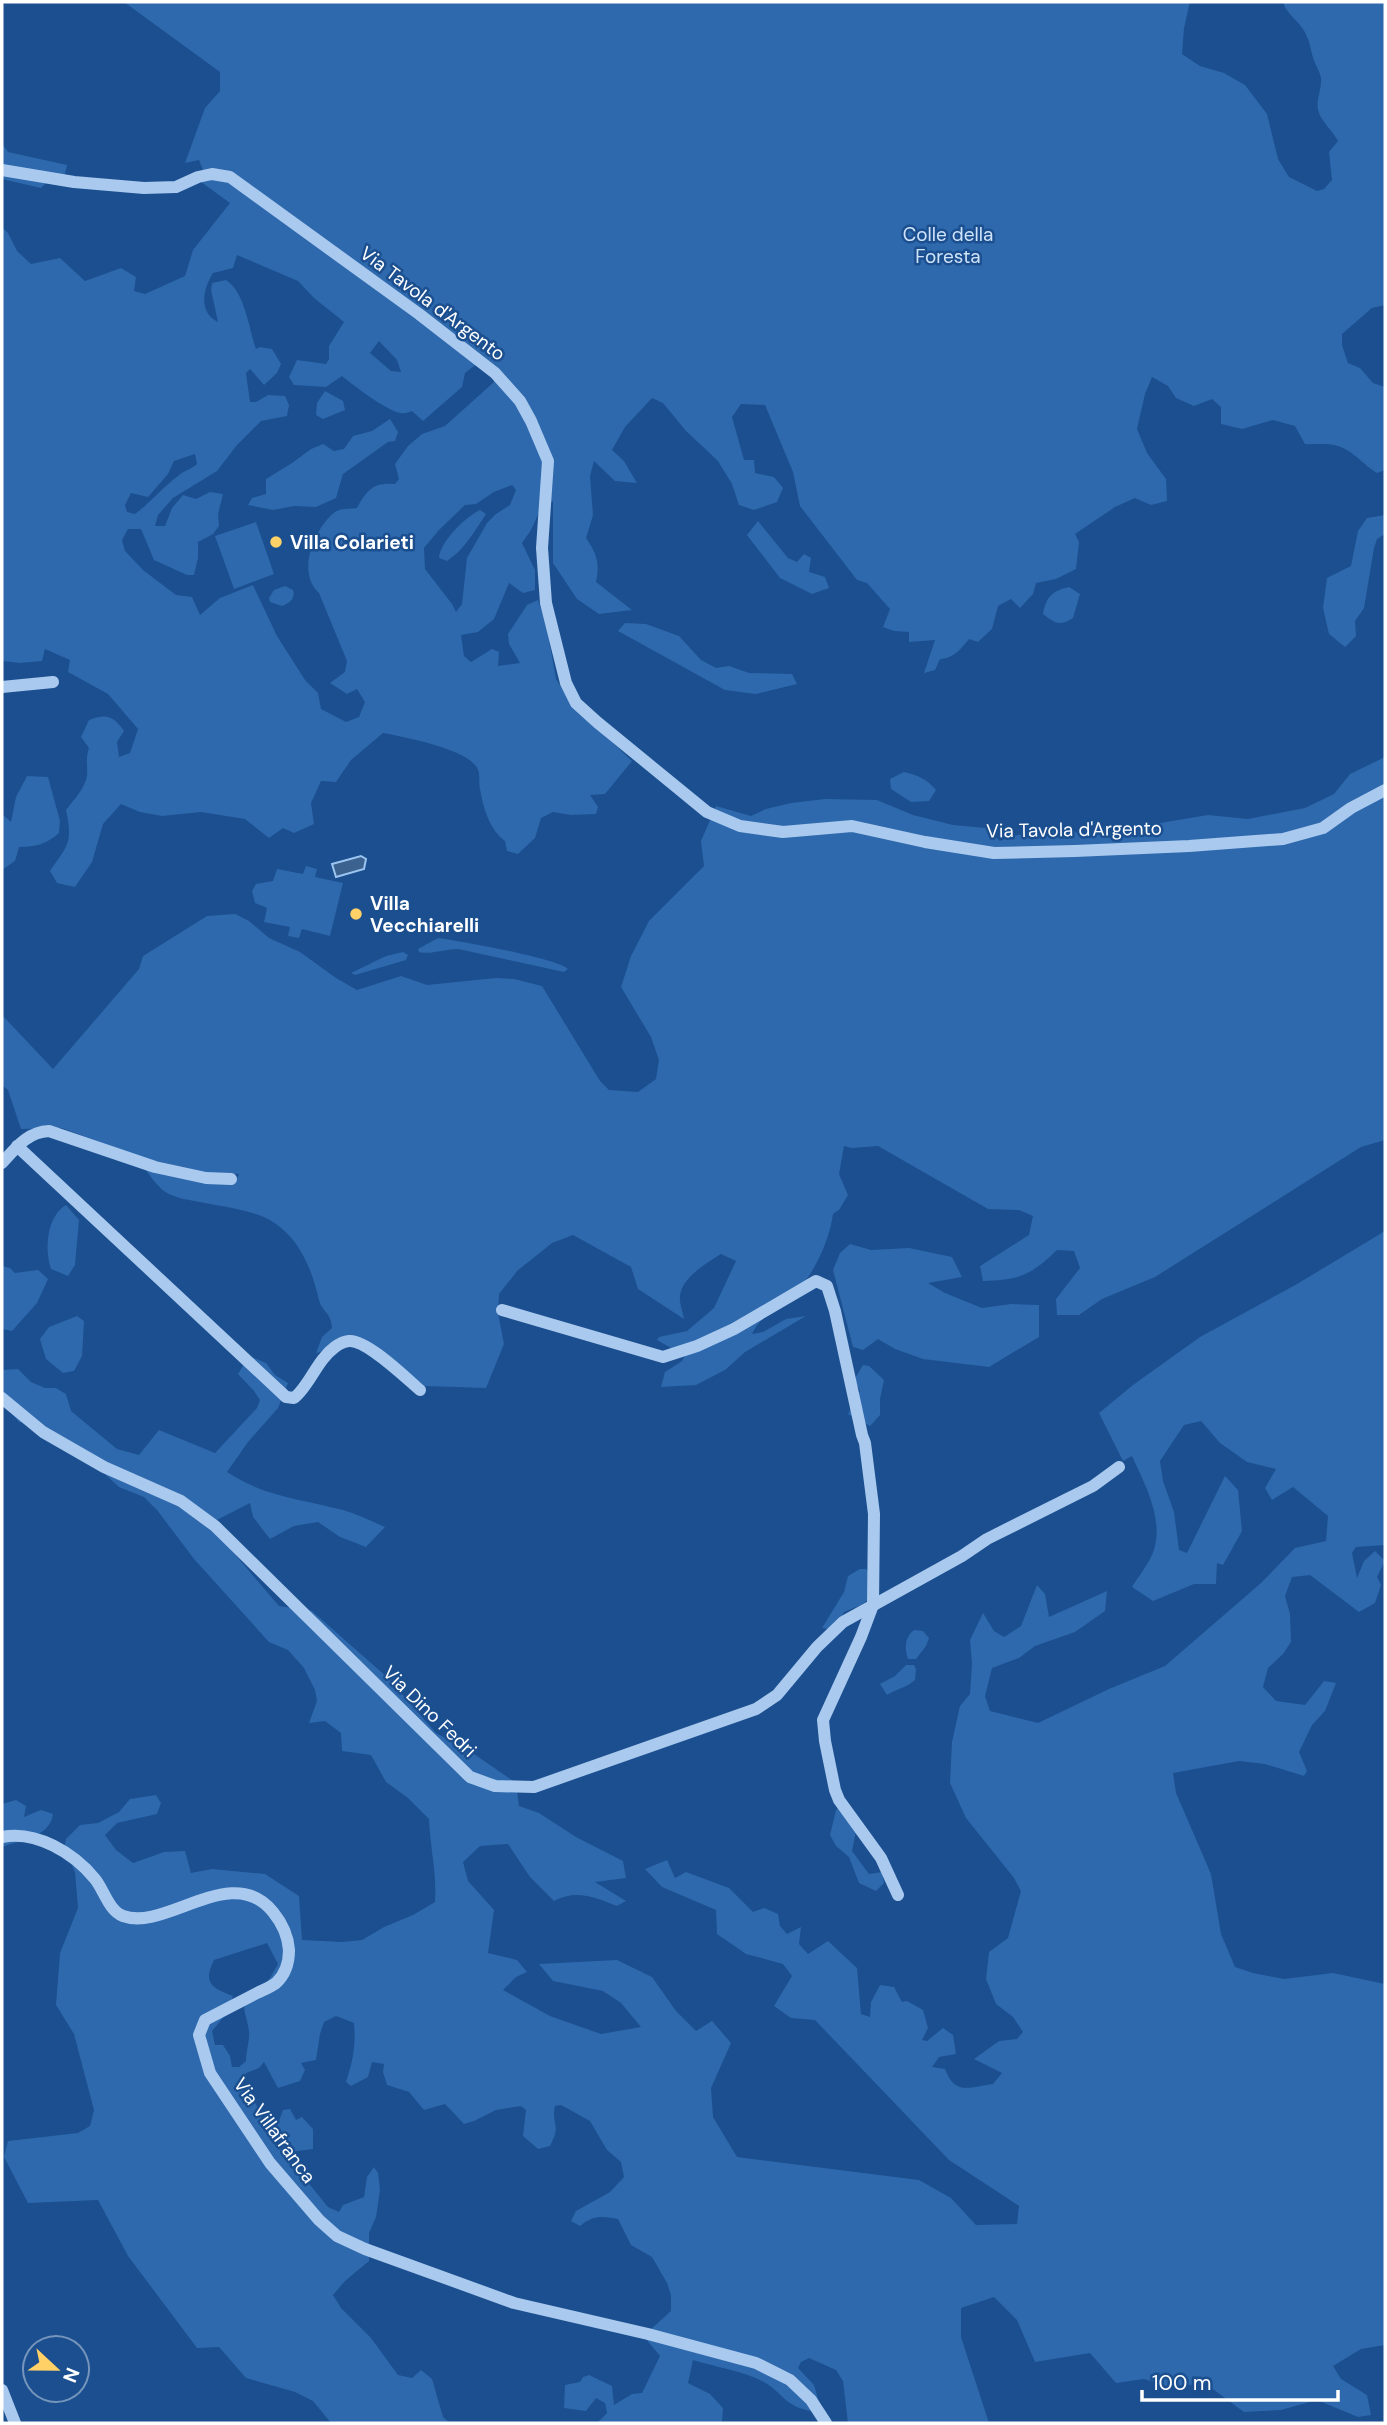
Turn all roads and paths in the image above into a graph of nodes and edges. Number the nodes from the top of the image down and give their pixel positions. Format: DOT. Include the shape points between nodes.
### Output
graph roads {
  1 [pos="2,170"];
  2 [pos="53,682"];
  3 [pos="2,687"];
  4 [pos="1385,790"];
  5 [pos="17,1146"];
  6 [pos="2,1163"];
  7 [pos="231,1179"];
  8 [pos="502,1310"];
  9 [pos="420,1390"];
  10 [pos="2,1398"];
  11 [pos="1119,1467"];
  12 [pos="873,1605"];
  13 [pos="2,1837"];
  14 [pos="898,1895"];
  15 [pos="2,2390"];
  16 [pos="15,2423"];
  17 [pos="826,2423"];
  1 -- 4 [label="street, Via Tavola d'Argento" via="144,188 176,187 212,174 230,177 495,373 520,401 548,461 542,548 546,603 566,683 576,703 707,812 740,826 783,832 852,826 994,853 1075,851 1283,839 1323,828"];
  2 -- 3 [label="street"];
  5 -- 6 [label="street"];
  5 -- 7 [label="street" via="38,1132 49,1132 155,1167"];
  5 -- 9 [label="street" via="286,1396 294,1398 301,1393 326,1355 349,1341 359,1342"];
  8 -- 12 [label="street" via="663,1357 734,1329 817,1281 827,1286 865,1443 874,1514"];
  10 -- 12 [label="street, Via Dino Fedri" via="43,1432 104,1467 181,1501 215,1526 470,1777 495,1786 534,1787 756,1709 778,1695 843,1622"];
  11 -- 12 [label="street, Via Dino Fedri" via="1093,1486 987,1539"];
  12 -- 14 [label="street" via="823,1720 839,1800 881,1858"];
  13 -- 17 [label="street, Via Villafranca" via="27,1836 74,1859 94,1878 114,1911 124,1917 146,1919 229,1894 265,1902 288,1937 289,1964 276,1983 205,2020 199,2035 210,2073 270,2163 337,2236 514,2302 756,2363 790,2380"];
  15 -- 16 [label="street"];
}
